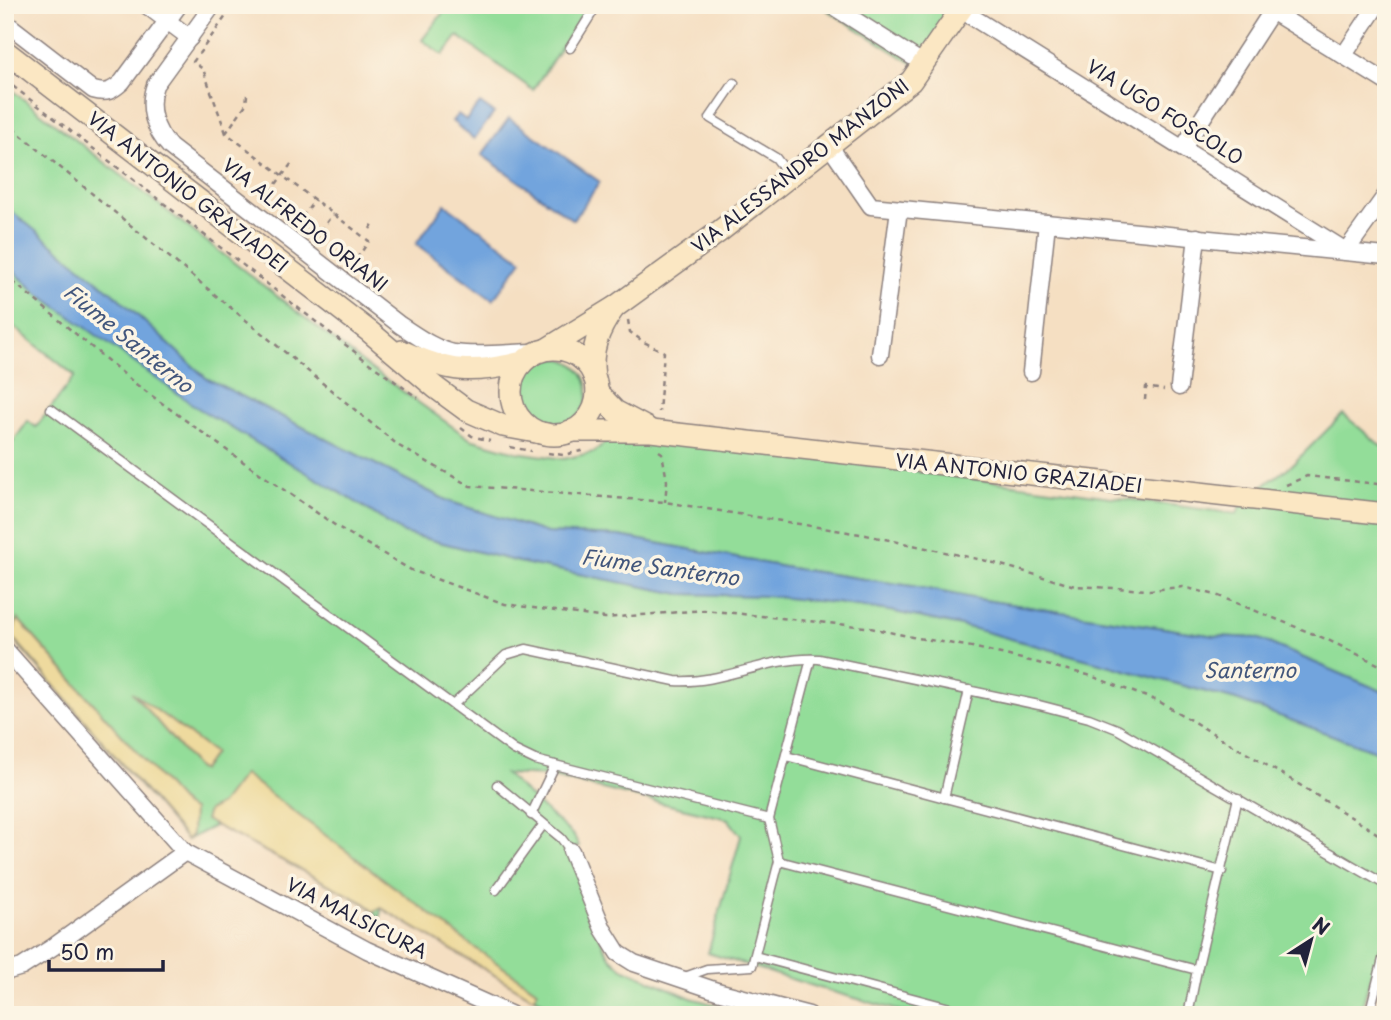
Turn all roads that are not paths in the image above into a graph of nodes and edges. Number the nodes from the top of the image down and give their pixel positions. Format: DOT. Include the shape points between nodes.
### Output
graph roads {
  1 [pos="146,5"];
  2 [pos="179,5"];
  3 [pos="213,5"];
  4 [pos="597,5"];
  5 [pos="831,5"];
  6 [pos="1377,5"];
  7 [pos="963,8"];
  8 [pos="1267,8"];
  9 [pos="167,21"];
  10 [pos="5,22"];
  11 [pos="190,37"];
  12 [pos="570,48"];
  13 [pos="5,51"];
  14 [pos="1343,55"];
  15 [pos="924,64"];
  16 [pos="1386,82"];
  17 [pos="734,83"];
  18 [pos="831,142"];
  19 [pos="1183,148"];
  20 [pos="789,176"];
  21 [pos="1386,195"];
  22 [pos="899,209"];
  23 [pos="1047,223"];
  24 [pos="1197,237"];
  25 [pos="1346,251"];
  26 [pos="1386,256"];
  27 [pos="615,307"];
  28 [pos="370,332"];
  29 [pos="536,354"];
  30 [pos="880,355"];
  31 [pos="1031,372"];
  32 [pos="595,384"];
  33 [pos="1179,387"];
  34 [pos="51,408"];
  35 [pos="570,431"];
  36 [pos="547,434"];
  37 [pos="653,440"];
  38 [pos="1386,514"];
  39 [pos="5,649"];
  40 [pos="811,659"];
  41 [pos="969,690"];
  42 [pos="453,705"];
  43 [pos="786,757"];
  44 [pos="555,765"];
  45 [pos="497,785"];
  46 [pos="944,798"];
  47 [pos="1237,798"];
  48 [pos="531,815"];
  49 [pos="769,820"];
  50 [pos="543,825"];
  51 [pos="188,847"];
  52 [pos="571,850"];
  53 [pos="779,861"];
  54 [pos="1222,871"];
  55 [pos="1386,885"];
  56 [pos="495,890"];
  57 [pos="1386,947"];
  58 [pos="755,956"];
  59 [pos="1197,970"];
  60 [pos="5,972"];
  61 [pos="679,978"];
  62 [pos="512,1015"];
  63 [pos="809,1015"];
  64 [pos="976,1015"];
  65 [pos="1188,1015"];
  66 [pos="1369,1015"];
  1 -- 9 [label="street"];
  2 -- 9 [label="street"];
  3 -- 11 [label="street, VIA ALFREDO ORIANI"];
  4 -- 12 [label="lane"];
  5 -- 15 [label="street"];
  6 -- 14 [label="street"];
  7 -- 15 [label="street, VIA ALESSANDRO MANZONI"];
  7 -- 19 [label="street, VIA UGO FOSCOLO"];
  8 -- 14 [label="street"];
  8 -- 19 [label="street"];
  9 -- 10 [label="street" via="122,82 104,93 93,90"];
  9 -- 11 [label="street"];
  11 -- 29 [label="street, VIA ALFREDO ORIANI" via="151,96 159,136 170,147 431,345 463,354"];
  13 -- 28 [label="street, VIA ANTONIO GRAZIADEI"];
  14 -- 16 [label="street"];
  15 -- 18 [label="street, VIA ALESSANDRO MANZONI" via="911,80"];
  17 -- 20 [label="lane" via="710,118 776,158"];
  18 -- 20 [label="street, VIA ALESSANDRO MANZONI"];
  18 -- 22 [label="street" via="871,206"];
  19 -- 25 [label="street, VIA UGO FOSCOLO"];
  20 -- 27 [label="street, VIA ALESSANDRO MANZONI"];
  21 -- 25 [label="street"];
  22 -- 23 [label="street"];
  22 -- 30 [label="street"];
  23 -- 24 [label="street"];
  23 -- 31 [label="street"];
  24 -- 25 [label="street"];
  24 -- 33 [label="street"];
  25 -- 26 [label="street"];
  27 -- 29 [label="street, VIA ALESSANDRO MANZONI"];
  27 -- 32 [label="street, VIA ALESSANDRO MANZONI" via="594,346"];
  28 -- 29 [label="street, VIA ANTONIO GRAZIADEI" via="403,352 460,370 489,370"];
  28 -- 36 [label="street, VIA ANTONIO GRAZIADEI" via="466,410 503,426"];
  29 -- 32 [label="street" via="559,349 580,358"];
  29 -- 36 [label="street" via="513,380 511,390 515,410 528,426"];
  32 -- 35 [label="street" via="589,416"];
  32 -- 37 [label="street, VIA ANTONIO GRAZIADEI" via="615,411"];
  34 -- 42 [label="lane"];
  35 -- 36 [label="street"];
  35 -- 37 [label="street, VIA ANTONIO GRAZIADEI"];
  37 -- 38 [label="street, VIA ANTONIO GRAZIADEI"];
  39 -- 51 [label="street, VIA MALSICURA"];
  40 -- 41 [label="lane"];
  40 -- 42 [label="lane" via="784,660 688,682 526,649 506,654"];
  40 -- 43 [label="lane"];
  41 -- 46 [label="lane"];
  41 -- 47 [label="lane" via="1089,718"];
  42 -- 44 [label="lane" via="514,750"];
  43 -- 46 [label="lane"];
  43 -- 49 [label="lane"];
  44 -- 48 [label="lane"];
  44 -- 49 [label="lane"];
  45 -- 48 [label="lane"];
  46 -- 54 [label="lane"];
  47 -- 54 [label="lane"];
  47 -- 55 [label="lane"];
  48 -- 50 [label="lane"];
  49 -- 53 [label="lane"];
  50 -- 52 [label="lane"];
  50 -- 56 [label="lane"];
  51 -- 60 [label="street" via="53,947"];
  51 -- 62 [label="street, VIA MALSICURA" via="367,950"];
  52 -- 61 [label="street" via="603,929 618,953"];
  53 -- 58 [label="lane"];
  53 -- 59 [label="lane"];
  54 -- 59 [label="lane"];
  57 -- 66 [label="lane"];
  58 -- 61 [label="lane" via="752,966 707,969"];
  58 -- 64 [label="lane"];
  59 -- 65 [label="lane"];
  61 -- 63 [label="street"];
}
